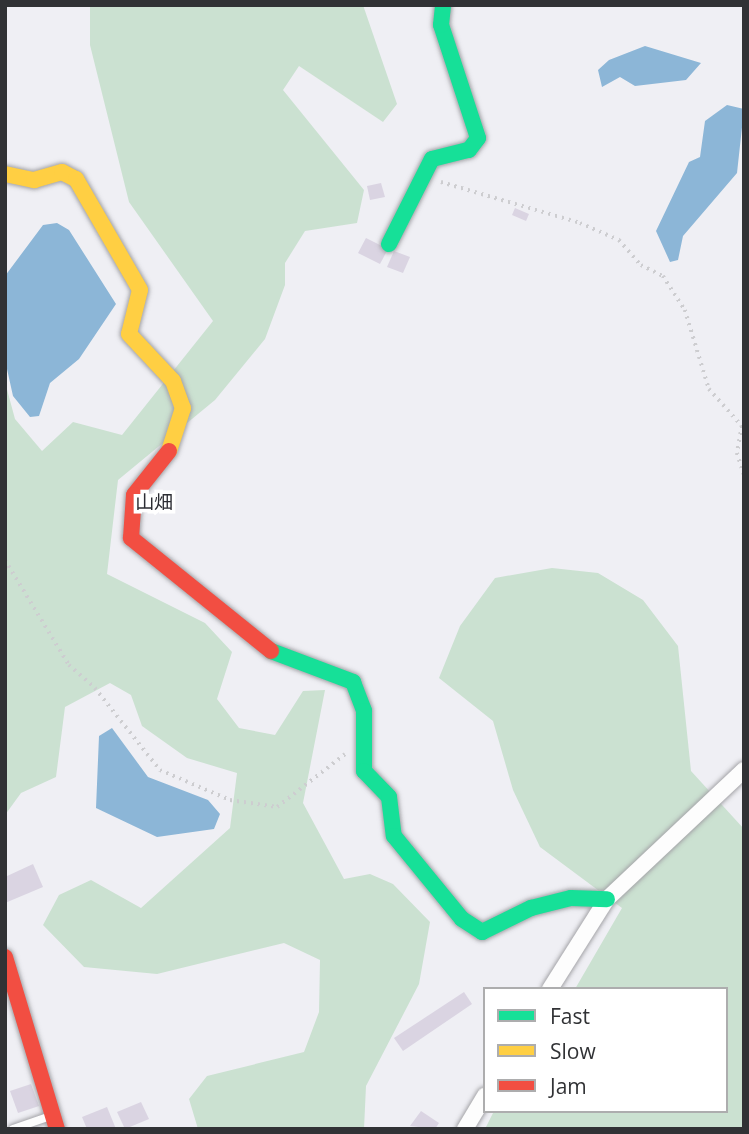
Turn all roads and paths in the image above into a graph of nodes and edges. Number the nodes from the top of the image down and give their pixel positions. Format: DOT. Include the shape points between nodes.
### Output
graph roads {
  1 [pos="443,5"];
  2 [pos="5,174"];
  3 [pos="423,178"];
  4 [pos="389,244"];
  5 [pos="744,475"];
  6 [pos="5,560"];
  7 [pos="359,741"];
  8 [pos="744,770"];
  9 [pos="607,899"];
  10 [pos="5,957"];
  11 [pos="551,987"];
  12 [pos="483,1099"];
  13 [pos="55,1122"];
  14 [pos="13,1129"];
  15 [pos="465,1129"];
  1 -- 3 [label="street" via="441,25 478,138 469,150 432,159"];
  2 -- 7 [label="street" via="34,180 62,172 76,179 140,290 129,334 173,381 183,408 177,440 134,495 128,519 131,538 282,660 328,668 353,682 364,712"];
  3 -- 4 [label="street"];
  3 -- 5 [label="path" via="580,223 619,240 663,276 685,310 709,388 741,426 737,468"];
  6 -- 7 [label="path" via="69,665 95,688 160,770 230,800 277,807"];
  7 -- 9 [label="street" via="364,771 389,797 394,836 462,919 482,932 531,908 571,898"];
  8 -- 9 [label="street"];
  9 -- 11 [label="street"];
  10 -- 13 [label="street"];
  12 -- 15 [label="street"];
  13 -- 14 [label="lane"];
}
